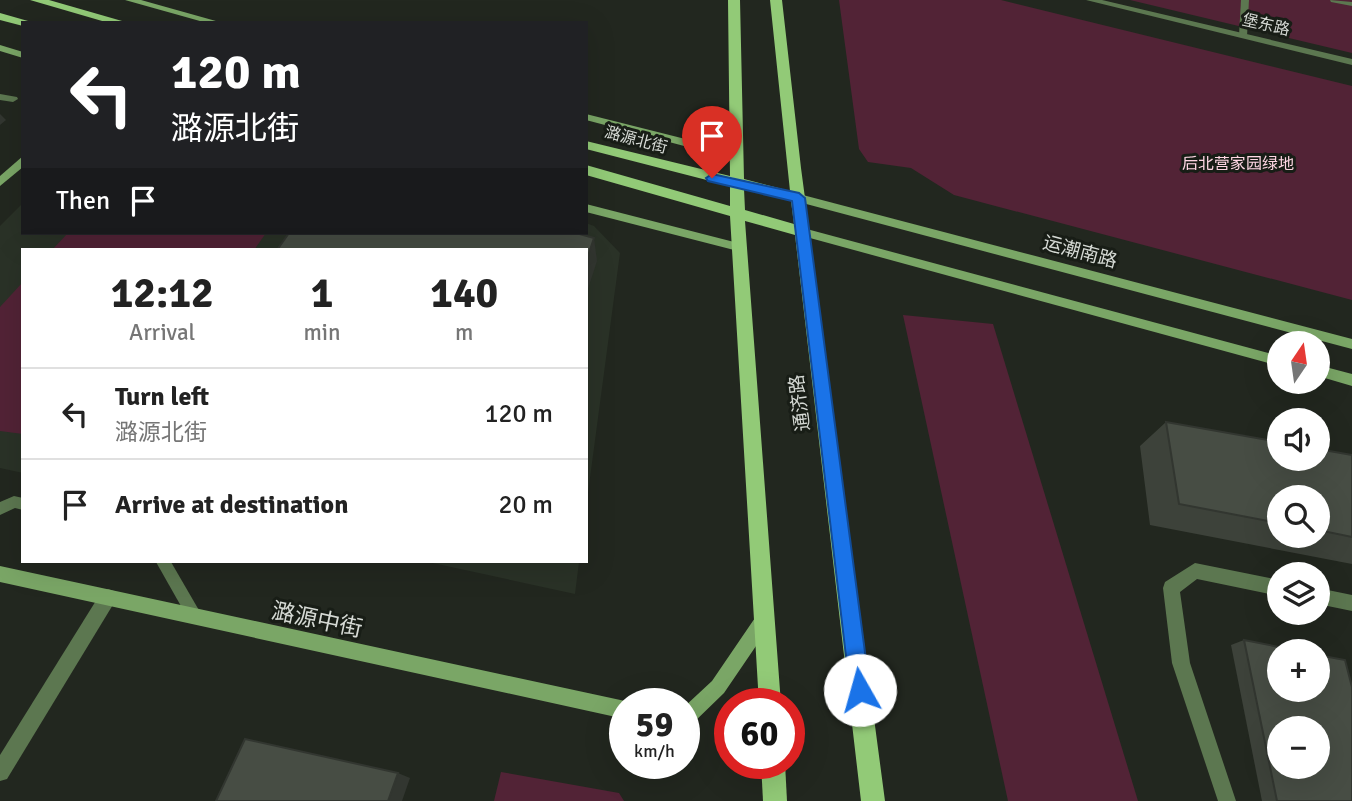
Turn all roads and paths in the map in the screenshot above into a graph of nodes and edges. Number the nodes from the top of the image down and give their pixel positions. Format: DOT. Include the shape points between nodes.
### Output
graph roads {
  1 [pos="36,0"];
  2 [pos="130,0"];
  3 [pos="734,0"];
  4 [pos="776,0"];
  5 [pos="1091,0"];
  6 [pos="1245,0"];
  7 [pos="1335,0"];
  8 [pos="1352,4"];
  9 [pos="0,16"];
  10 [pos="115,21"];
  11 [pos="211,21"];
  12 [pos="21,22"];
  13 [pos="1243,36"];
  14 [pos="0,48"];
  15 [pos="21,54"];
  16 [pos="1352,62"];
  17 [pos="0,97"];
  18 [pos="13,99"];
  19 [pos="588,118"];
  20 [pos="588,146"];
  21 [pos="737,156"];
  22 [pos="21,162"];
  23 [pos="588,171"];
  24 [pos="0,182"];
  25 [pos="738,184"];
  26 [pos="799,198"];
  27 [pos="588,209"];
  28 [pos="738,213"];
  29 [pos="803,233"];
  30 [pos="738,247"];
  31 [pos="1352,344"];
  32 [pos="1267,358"];
  33 [pos="1330,374"];
  34 [pos="1352,380"];
  35 [pos="21,504"];
  36 [pos="0,509"];
  37 [pos="164,563"];
  38 [pos="0,574"];
  39 [pos="1267,586"];
  40 [pos="108,597"];
  41 [pos="1330,598"];
  42 [pos="1352,603"];
  43 [pos="766,616"];
  44 [pos="195,617"];
  45 [pos="769,688"];
  46 [pos="700,704"];
  47 [pos="609,707"];
  48 [pos="0,772"];
  49 [pos="774,779"];
  50 [pos="775,801"];
  51 [pos="873,801"];
  52 [pos="1227,801"];
  1 -- 10 [label="main road"];
  2 -- 11 [label="street"];
  3 -- 21 [label="main road"];
  4 -- 26 [label="main road, 通济路"];
  5 -- 13 [label="street, 堡东路"];
  6 -- 13 [label="lane"];
  7 -- 8 [label="lane"];
  9 -- 12 [label="main road"];
  13 -- 16 [label="street, 堡东路"];
  14 -- 15 [label="street"];
  17 -- 18 [label="street"];
  19 -- 21 [label="street"];
  20 -- 25 [label="main road, 潞源北街"];
  21 -- 25 [label="main road"];
  22 -- 24 [label="street"];
  23 -- 28 [label="main road"];
  25 -- 26 [label="main road, 潞源北街"];
  25 -- 28 [label="main road"];
  26 -- 29 [label="main road, 通济路"];
  26 -- 31 [label="street, 运潮南路"];
  27 -- 30 [label="street"];
  28 -- 29 [label="main road"];
  28 -- 30 [label="main road"];
  29 -- 32 [label="street"];
  29 -- 51 [label="main road, 通济路"];
  30 -- 43 [label="main road"];
  33 -- 34 [label="street"];
  35 -- 36 [label="lane"];
  37 -- 44 [label="lane"];
  38 -- 40 [label="street, 潞源中街"];
  39 -- 52 [label="street" via="1195,571 1171,588 1181,663"];
  40 -- 44 [label="street, 潞源中街"];
  40 -- 48 [label="street"];
  41 -- 42 [label="street"];
  43 -- 45 [label="main road"];
  43 -- 46 [label="street" via="718,687"];
  44 -- 47 [label="street, 潞源中街"];
  49 -- 50 [label="main road"];
}
